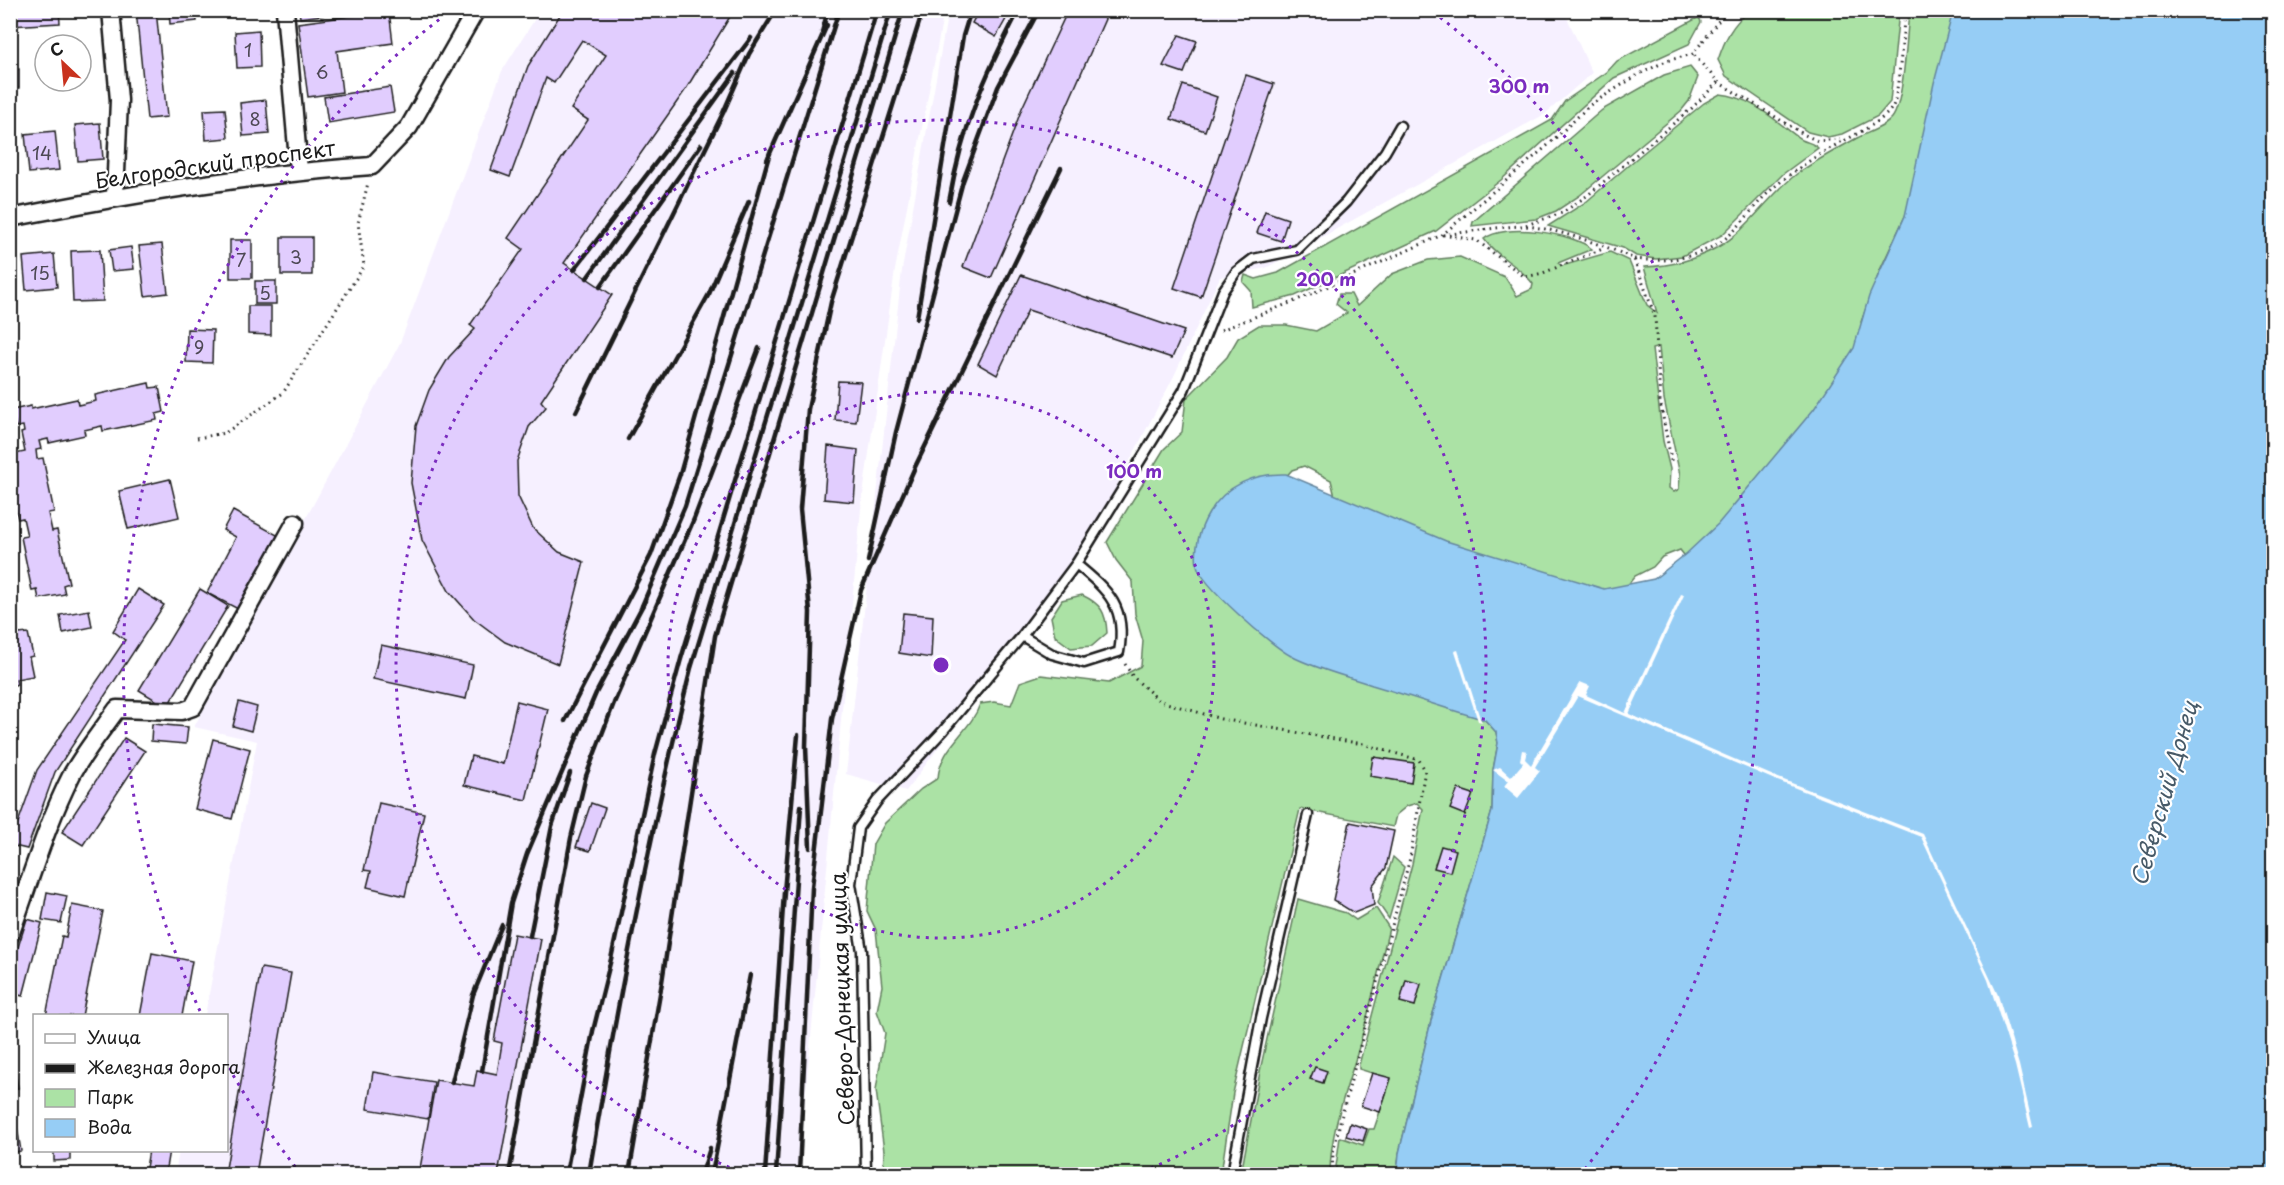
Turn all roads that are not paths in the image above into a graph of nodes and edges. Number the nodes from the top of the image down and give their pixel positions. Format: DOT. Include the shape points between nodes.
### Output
graph roads {
  1 [pos="111,10"];
  2 [pos="285,10"];
  3 [pos="476,10"];
  4 [pos="1400,126"];
  5 [pos="299,171"];
  6 [pos="115,197"];
  7 [pos="10,218"];
  8 [pos="295,523"];
  9 [pos="1076,564"];
  10 [pos="1022,636"];
  11 [pos="1308,815"];
  12 [pos="10,935"];
  13 [pos="866,1174"];
  14 [pos="1232,1174"];
  1 -- 6 [label="street" via="119,100"];
  2 -- 5 [label="street"];
  3 -- 5 [label="street, Белгородский проспект" via="409,127 372,166"];
  4 -- 9 [label="lane, Северо-Донецкая улица" via="1346,202 1297,250 1253,259 1236,272 1224,291 1184,390"];
  5 -- 6 [label="street, Белгородский проспект"];
  6 -- 7 [label="street, Белгородский проспект"];
  8 -- 12 [label="street" via="193,707 182,711 117,709 95,740 57,806"];
  9 -- 10 [label="lane, Северо-Донецкая улица"];
  9 -- 10 [label="lane" via="1104,587 1118,609 1122,634 1119,652 1084,663 1052,654"];
  10 -- 13 [label="lane, Северо-Донецкая улица" via="943,731 877,801 858,828 851,884 862,951"];
  11 -- 14 [label="lane" via="1261,1018"];
}
